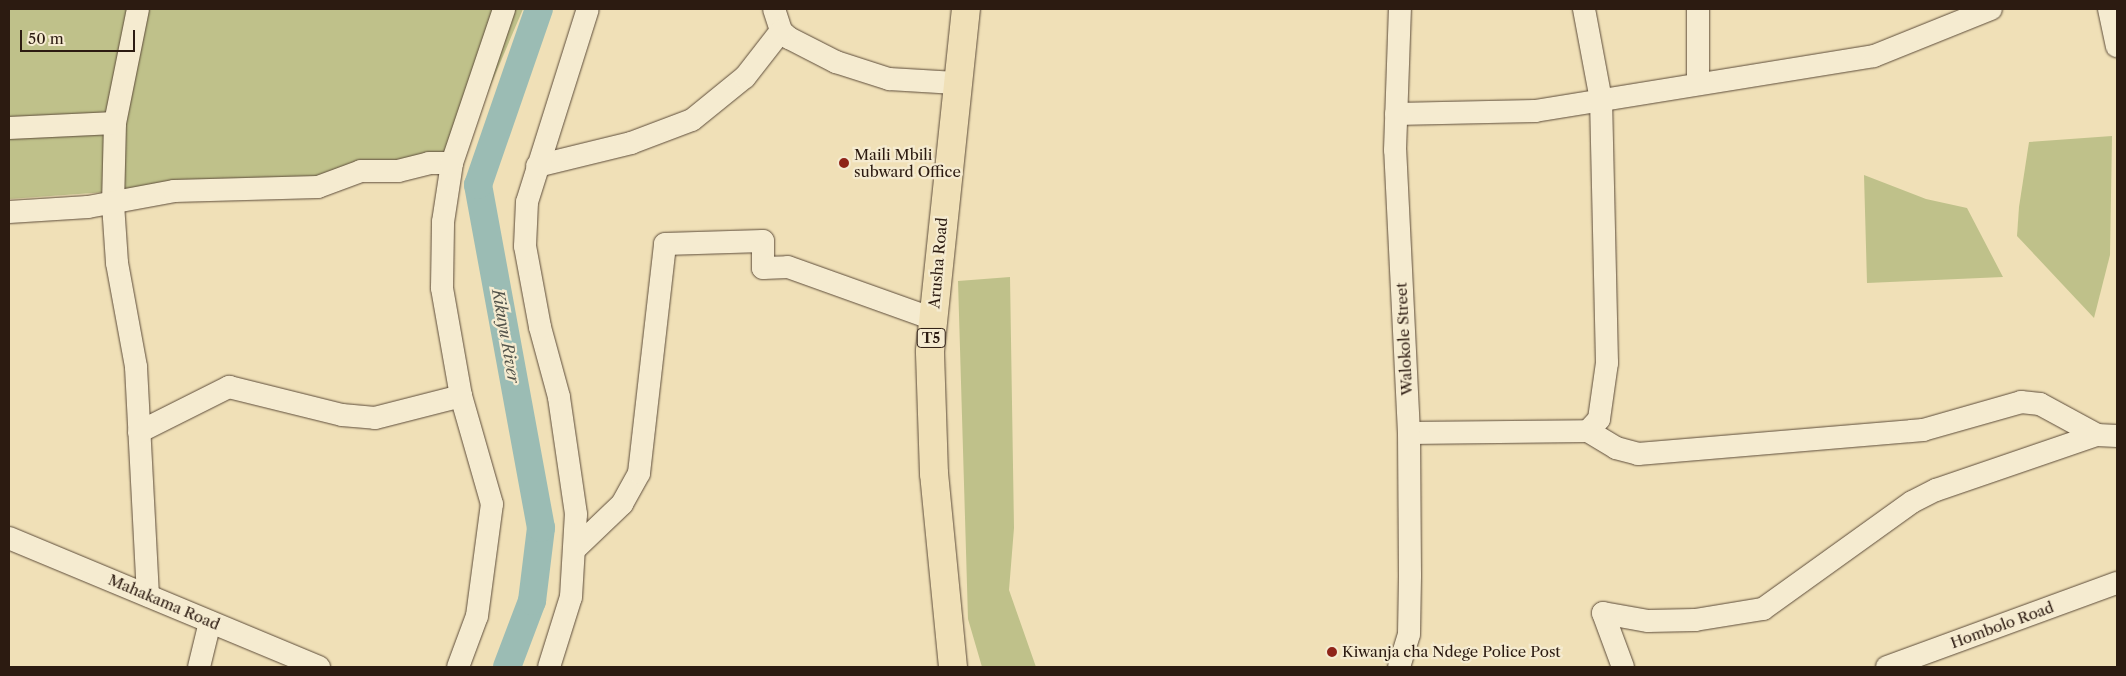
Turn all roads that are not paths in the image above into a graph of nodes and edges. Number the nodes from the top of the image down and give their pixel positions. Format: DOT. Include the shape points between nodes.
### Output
graph roads {
  1 [pos="138,9"];
  2 [pos="504,9"];
  3 [pos="588,9"];
  4 [pos="774,9"];
  5 [pos="966,9"];
  6 [pos="1400,9"];
  7 [pos="1584,9"];
  8 [pos="1698,9"];
  9 [pos="1991,9"];
  10 [pos="2109,9"];
  11 [pos="781,31"];
  12 [pos="2117,46"];
  13 [pos="1698,82"];
  14 [pos="956,83"];
  15 [pos="1601,100"];
  16 [pos="1396,114"];
  17 [pos="114,122"];
  18 [pos="9,128"];
  19 [pos="452,163"];
  20 [pos="538,166"];
  21 [pos="113,204"];
  22 [pos="9,212"];
  23 [pos="932,319"];
  24 [pos="461,396"];
  25 [pos="1588,431"];
  26 [pos="139,432"];
  27 [pos="1409,433"];
  28 [pos="2107,435"];
  29 [pos="9,538"];
  30 [pos="576,548"];
  31 [pos="2117,583"];
  32 [pos="148,596"];
  33 [pos="210,622"];
  34 [pos="199,667"];
  35 [pos="319,667"];
  36 [pos="458,667"];
  37 [pos="549,667"];
  38 [pos="953,667"];
  39 [pos="1399,667"];
  40 [pos="1623,667"];
  41 [pos="1887,667"];
  1 -- 17 [label="street"];
  2 -- 19 [label="street"];
  3 -- 20 [label="street"];
  4 -- 11 [label="street"];
  5 -- 14 [label="highway, Arusha Road / T5"];
  6 -- 16 [label="street, Walokole Street"];
  7 -- 15 [label="street"];
  8 -- 13 [label="street"];
  9 -- 13 [label="street" via="1874,56"];
  10 -- 12 [label="street"];
  11 -- 14 [label="street" via="867,75"];
  11 -- 20 [label="street" via="746,78 692,120 631,143"];
  13 -- 15 [label="street"];
  14 -- 23 [label="highway, Arusha Road / T5"];
  15 -- 16 [label="street" via="1497,115"];
  15 -- 25 [label="street" via="1606,363 1604,405"];
  16 -- 27 [label="street, Walokole Street"];
  17 -- 18 [label="street"];
  17 -- 21 [label="street"];
  19 -- 21 [label="street" via="429,163 398,171 361,170 318,187 174,191"];
  19 -- 24 [label="street" via="443,222 442,288"];
  20 -- 30 [label="street" via="527,202 525,246 574,487"];
  21 -- 22 [label="street"];
  21 -- 26 [label="street" via="118,263 136,367"];
  23 -- 30 [label="street" via="788,267 763,268 763,241 665,244 639,473 622,504"];
  23 -- 38 [label="highway, Arusha Road / T5" via="934,474"];
  24 -- 26 [label="street" via="375,418 342,415 229,387"];
  24 -- 36 [label="street" via="492,504 477,616"];
  25 -- 27 [label="street"];
  25 -- 28 [label="street" via="1616,448 1638,454 1923,430 2021,402 2040,404"];
  26 -- 32 [label="street"];
  27 -- 39 [label="street, Walokole Street" via="1409,634"];
  28 -- 40 [label="street" via="1996,467 1912,502 1763,608 1695,620 1648,621 1603,613"];
  29 -- 32 [label="street, Mahakama Road"];
  30 -- 37 [label="street" via="571,597"];
  31 -- 41 [label="street, Hombolo Road"];
  32 -- 33 [label="street, Mahakama Road"];
  33 -- 34 [label="street"];
  33 -- 35 [label="street, Mahakama Road"];
}
